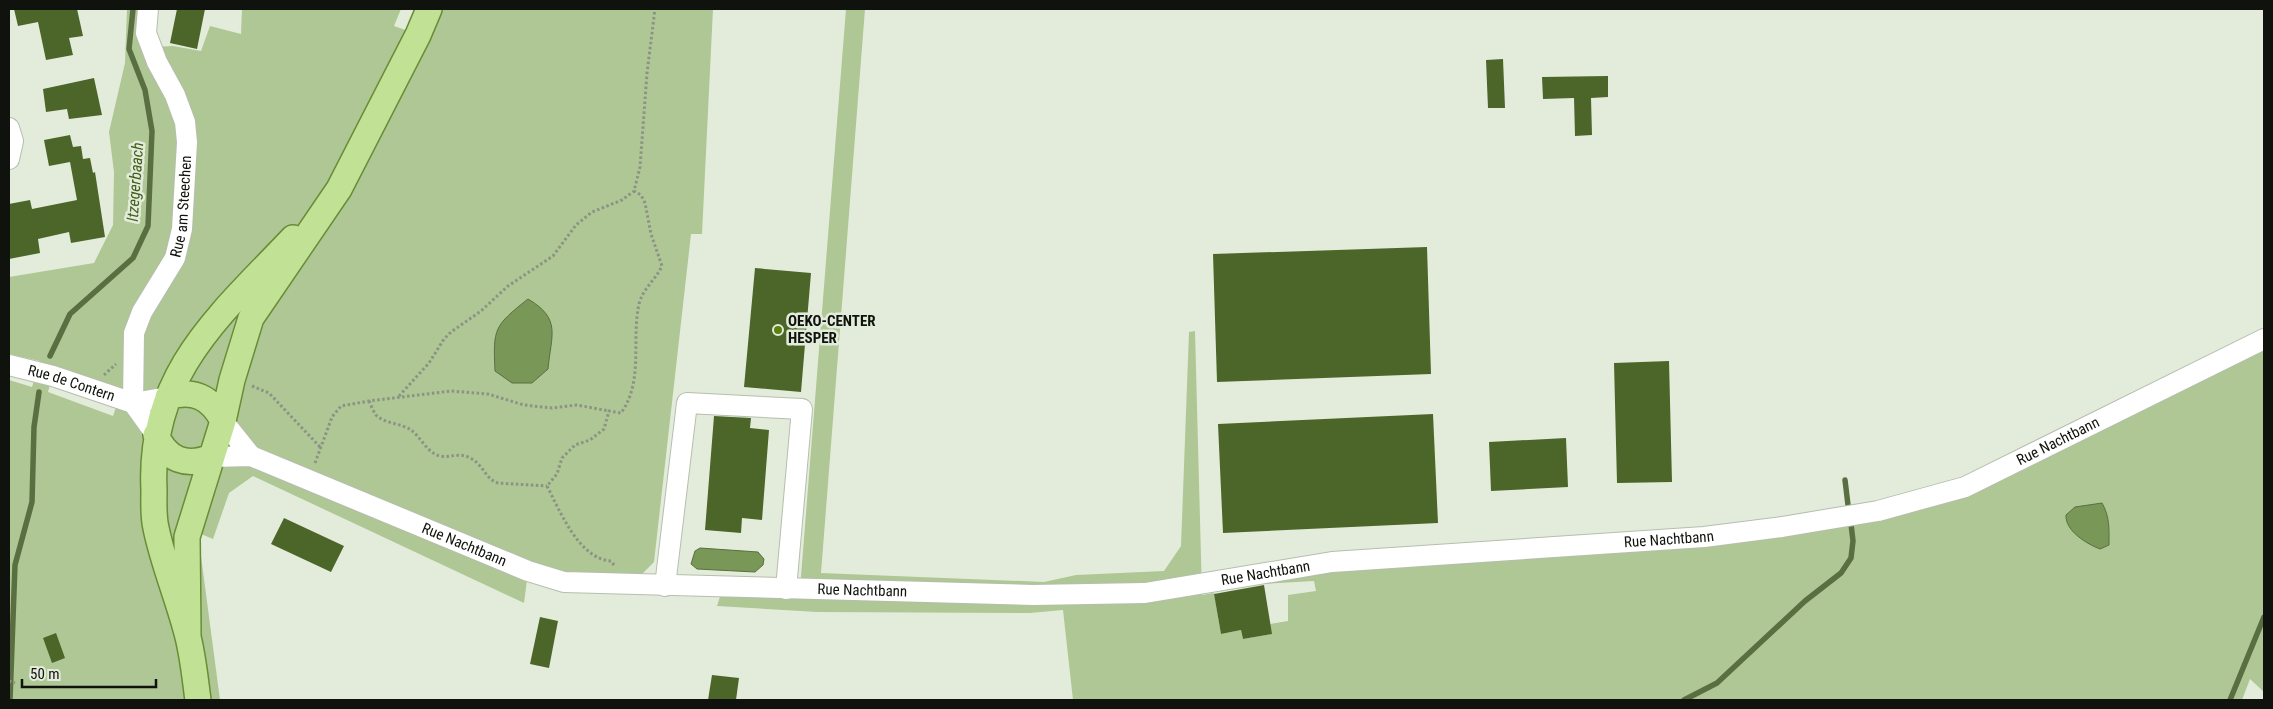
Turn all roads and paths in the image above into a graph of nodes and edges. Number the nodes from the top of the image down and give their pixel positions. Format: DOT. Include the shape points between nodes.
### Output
graph roads {
  1 [pos="148,9"];
  2 [pos="429,9"];
  3 [pos="655,9"];
  4 [pos="9,128"];
  5 [pos="9,159"];
  6 [pos="339,189"];
  7 [pos="634,191"];
  8 [pos="2264,339"];
  9 [pos="9,365"];
  10 [pos="249,385"];
  11 [pos="168,396"];
  12 [pos="398,397"];
  13 [pos="369,401"];
  14 [pos="132,403"];
  15 [pos="609,411"];
  16 [pos="223,421"];
  17 [pos="156,435"];
  18 [pos="252,456"];
  19 [pos="211,457"];
  20 [pos="547,486"];
  21 [pos="616,585"];
  22 [pos="665,586"];
  23 [pos="786,589"];
  24 [pos="188,635"];
  25 [pos="9,681"];
  26 [pos="15,683"];
  27 [pos="198,700"];
  1 -- 14 [label="street, Rue am Steechen" via="146,33 185,122 186,142 182,229 175,258 142,312 134,333"];
  2 -- 6 [label="main road"];
  3 -- 7 [label="path" via="640,167"];
  4 -- 5 [label="street" via="13,141"];
  6 -- 11 [label="main road" via="215,318 182,365"];
  6 -- 16 [label="main road" via="251,318"];
  7 -- 12 [label="path" via="622,200 592,212 576,225 553,256 508,286 451,332 429,364"];
  7 -- 15 [label="path" via="645,203 662,266 657,278 645,287 639,305 636,368 629,402 621,413"];
  8 -- 23 [label="street, Rue Nachtbann" via="1965,487 1878,511 1704,537 1332,562 1145,593 1033,595"];
  9 -- 14 [label="street, Rue de Contern"];
  10 -- 13 [label="path" via="269,393 320,448 332,417 341,406"];
  11 -- 14 [label="street, Rue de Contern"];
  11 -- 16 [label="main road" via="181,393 201,396 217,408"];
  11 -- 17 [label="main road"];
  12 -- 13 [label="path"];
  12 -- 15 [label="path" via="451,391 488,394 533,406 577,405"];
  13 -- 20 [label="path" via="376,415 410,430 433,453 470,458 479,464 491,481"];
  14 -- 17 [label="street, Rue de Contern"];
  15 -- 20 [label="path" via="604,430 575,445 562,458 557,474"];
  16 -- 18 [label="street, Rue Nachtbann"];
  16 -- 19 [label="main road"];
  17 -- 19 [label="main road" via="162,448 184,462 198,462"];
  17 -- 24 [label="main road" via="153,474 156,527"];
  18 -- 19 [label="street, Rue Nachtbann"];
  18 -- 21 [label="street, Rue Nachtbann" via="528,571 564,582"];
  19 -- 24 [label="main road" via="187,537"];
  20 -- 21 [label="path" via="570,530 592,555 611,561 616,568"];
  21 -- 22 [label="street, Rue Nachtbann"];
  22 -- 23 [label="street, Rue Nachtbann"];
  22 -- 23 [label="street" via="687,403 802,409"];
  24 -- 27 [label="main road"];
  25 -- 26 [label="path"];
}
